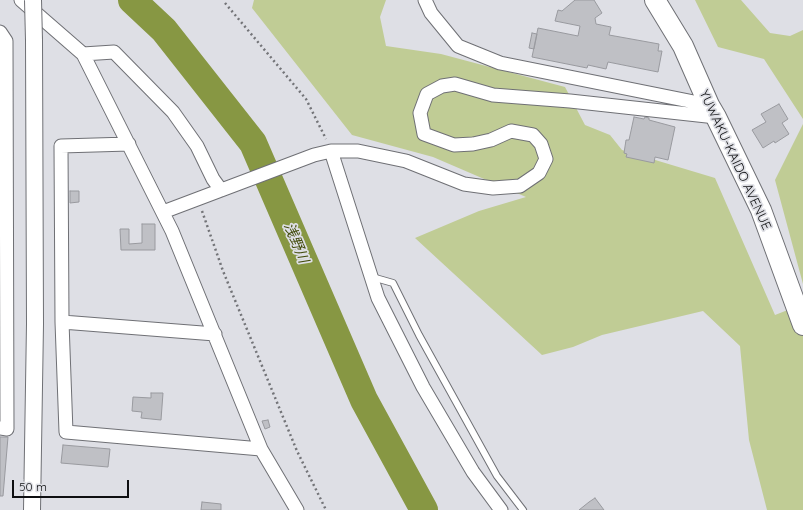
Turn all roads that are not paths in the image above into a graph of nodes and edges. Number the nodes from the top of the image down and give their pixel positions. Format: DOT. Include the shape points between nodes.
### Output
graph roads {
  1 [pos="21,0"];
  2 [pos="33,0"];
  3 [pos="425,0"];
  4 [pos="655,0"];
  5 [pos="0,32"];
  6 [pos="83,54"];
  7 [pos="713,111"];
  8 [pos="129,144"];
  9 [pos="331,151"];
  10 [pos="224,189"];
  11 [pos="163,212"];
  12 [pos="371,276"];
  13 [pos="62,322"];
  14 [pos="803,325"];
  15 [pos="215,334"];
  16 [pos="0,428"];
  17 [pos="261,449"];
  18 [pos="32,510"];
  19 [pos="297,510"];
  20 [pos="501,510"];
  21 [pos="524,510"];
  1 -- 6 [label="street"];
  2 -- 18 [label="street, bridge" via="35,324"];
  3 -- 7 [label="street" via="431,13 458,46 500,63"];
  4 -- 7 [label="main road, YUWAKU-KAIDO AVENUE" via="683,46"];
  5 -- 16 [label="street" via="6,41 7,429"];
  6 -- 8 [label="street"];
  6 -- 10 [label="street" via="114,52 173,112 197,146 213,179"];
  7 -- 9 [label="street" via="493,95 455,84 442,86 427,94 420,113 424,134 454,144 473,144 491,140 511,131 533,135 541,144 546,159 539,173 520,186 493,188 464,184 406,161 358,151"];
  7 -- 14 [label="main road, YUWAKU-KAIDO AVENUE" via="760,210"];
  8 -- 11 [label="street"];
  8 -- 13 [label="street" via="61,146"];
  9 -- 10 [label="street"];
  9 -- 12 [label="street"];
  10 -- 11 [label="street"];
  11 -- 15 [label="street"];
  12 -- 20 [label="street" via="378,298 423,387 473,472"];
  12 -- 21 [label="lane" via="393,283 418,335 497,476"];
  13 -- 15 [label="street"];
  13 -- 17 [label="street" via="66,432"];
  15 -- 17 [label="street"];
  17 -- 19 [label="street"];
}
